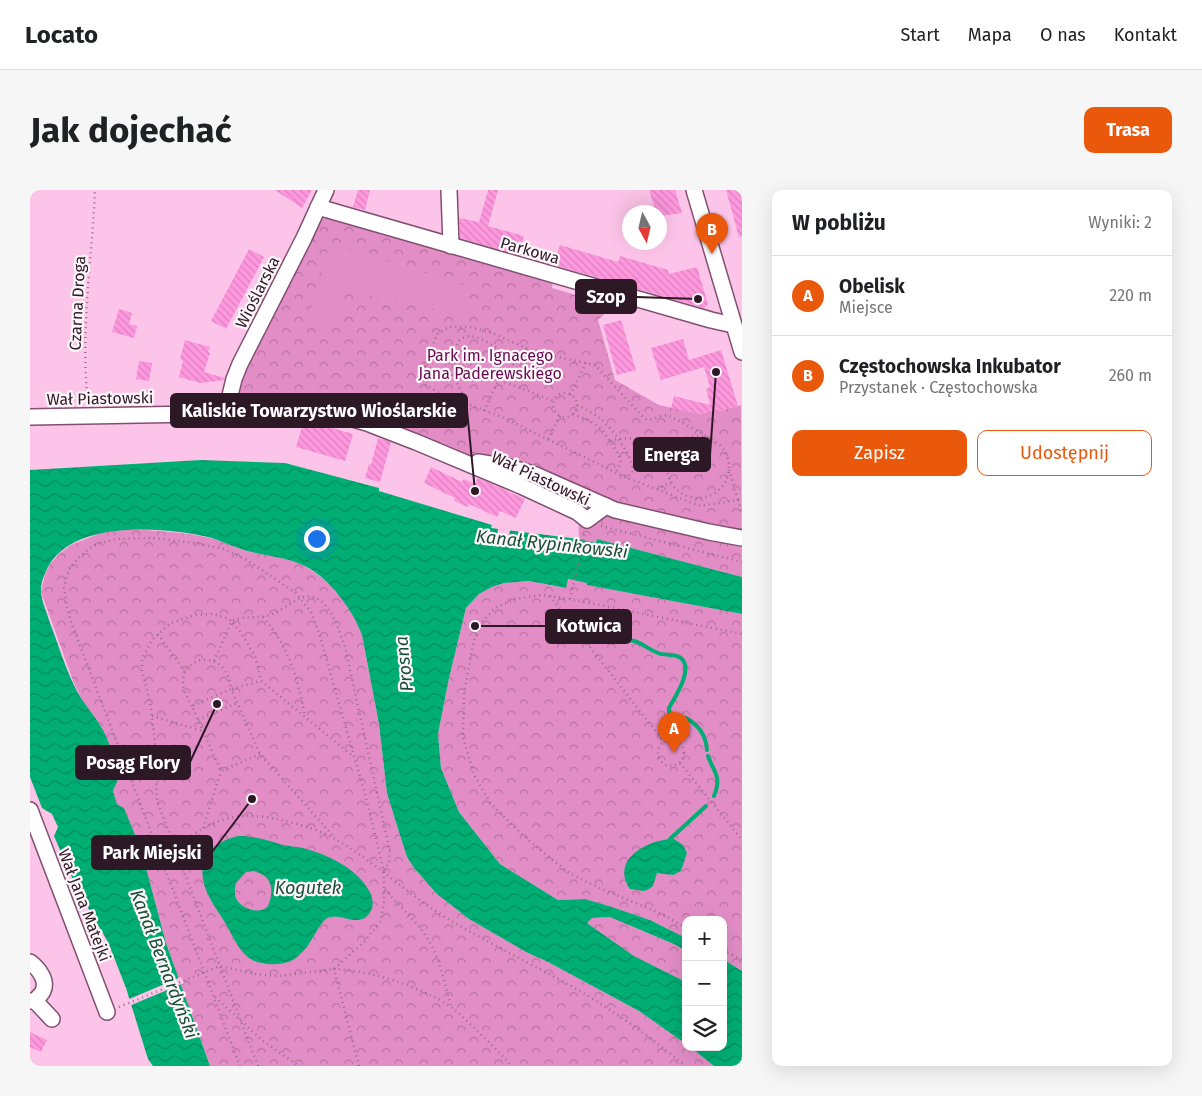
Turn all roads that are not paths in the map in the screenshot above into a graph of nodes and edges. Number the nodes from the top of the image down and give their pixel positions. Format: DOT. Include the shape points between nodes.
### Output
graph roads {
  1 [pos="326,190"];
  2 [pos="449,190"];
  3 [pos="694,190"];
  4 [pos="318,207"];
  5 [pos="452,246"];
  6 [pos="733,325"];
  7 [pos="742,352"];
  8 [pos="226,412"];
  9 [pos="30,417"];
  10 [pos="464,463"];
  11 [pos="606,506"];
  12 [pos="742,538"];
  13 [pos="30,810"];
  14 [pos="30,962"];
  15 [pos="32,1001"];
  16 [pos="111,1010"];
  17 [pos="52,1019"];
  1 -- 4 [label="street, Wioślarska"];
  2 -- 5 [label="street"];
  3 -- 6 [label="street"];
  4 -- 5 [label="street, Parkowa"];
  4 -- 8 [label="street, Wioślarska" via="240,364"];
  5 -- 6 [label="street, Parkowa"];
  6 -- 7 [label="street"];
  8 -- 9 [label="street, Wał Piastowski"];
  8 -- 10 [label="street, Wał Piastowski" via="285,408 322,410 367,423"];
  10 -- 11 [label="street" via="484,462 536,475"];
  10 -- 11 [label="street, Wał Piastowski" via="577,512 587,520"];
  11 -- 12 [label="street"];
  13 -- 16 [label="street, Wał Jana Matejki"];
  14 -- 15 [label="street" via="44,980 43,991"];
  15 -- 17 [label="street"];
}
